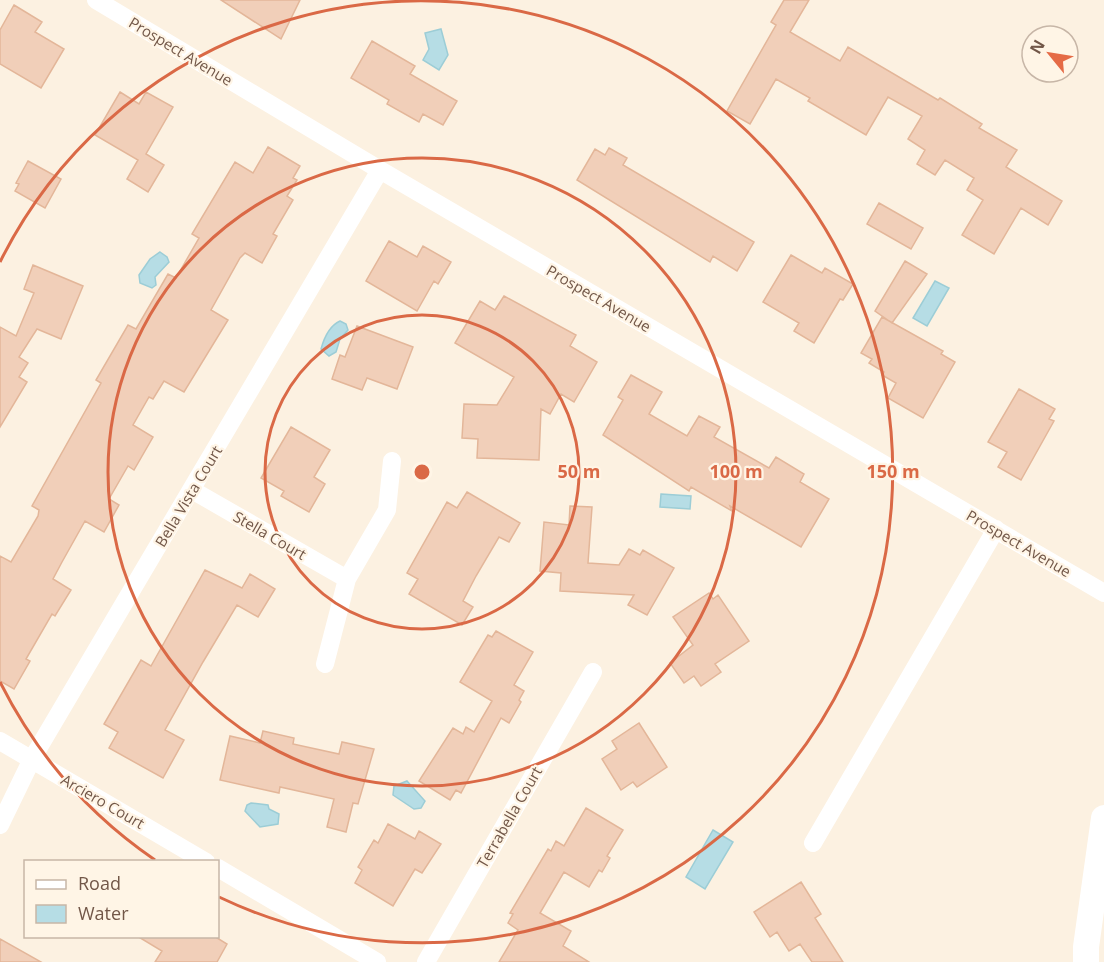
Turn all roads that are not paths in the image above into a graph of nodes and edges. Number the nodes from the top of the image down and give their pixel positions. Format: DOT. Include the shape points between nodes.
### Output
graph roads {
  1 [pos="96,0"];
  2 [pos="380,170"];
  3 [pos="392,461"];
  4 [pos="192,490"];
  5 [pos="996,529"];
  6 [pos="347,579"];
  7 [pos="1104,593"];
  8 [pos="325,664"];
  9 [pos="593,672"];
  10 [pos="0,741"];
  11 [pos="32,759"];
  12 [pos="1104,818"];
  13 [pos="0,825"];
  14 [pos="813,843"];
  15 [pos="204,860"];
  16 [pos="219,869"];
  17 [pos="377,962"];
  18 [pos="426,962"];
  19 [pos="1086,962"];
  1 -- 2 [label="street, Prospect Avenue"];
  2 -- 4 [label="street, Bella Vista Court"];
  2 -- 5 [label="street, Prospect Avenue"];
  3 -- 6 [label="street" via="387,510"];
  4 -- 6 [label="street, Stella Court"];
  4 -- 11 [label="street, Bella Vista Court"];
  5 -- 7 [label="street, Prospect Avenue"];
  5 -- 14 [label="street"];
  6 -- 8 [label="street"];
  9 -- 18 [label="street, Terrabella Court"];
  10 -- 11 [label="street, Arciero Court"];
  11 -- 13 [label="street, Bella Vista Court"];
  11 -- 15 [label="street, Arciero Court"];
  12 -- 19 [label="main road"];
  16 -- 17 [label="street"];
}
